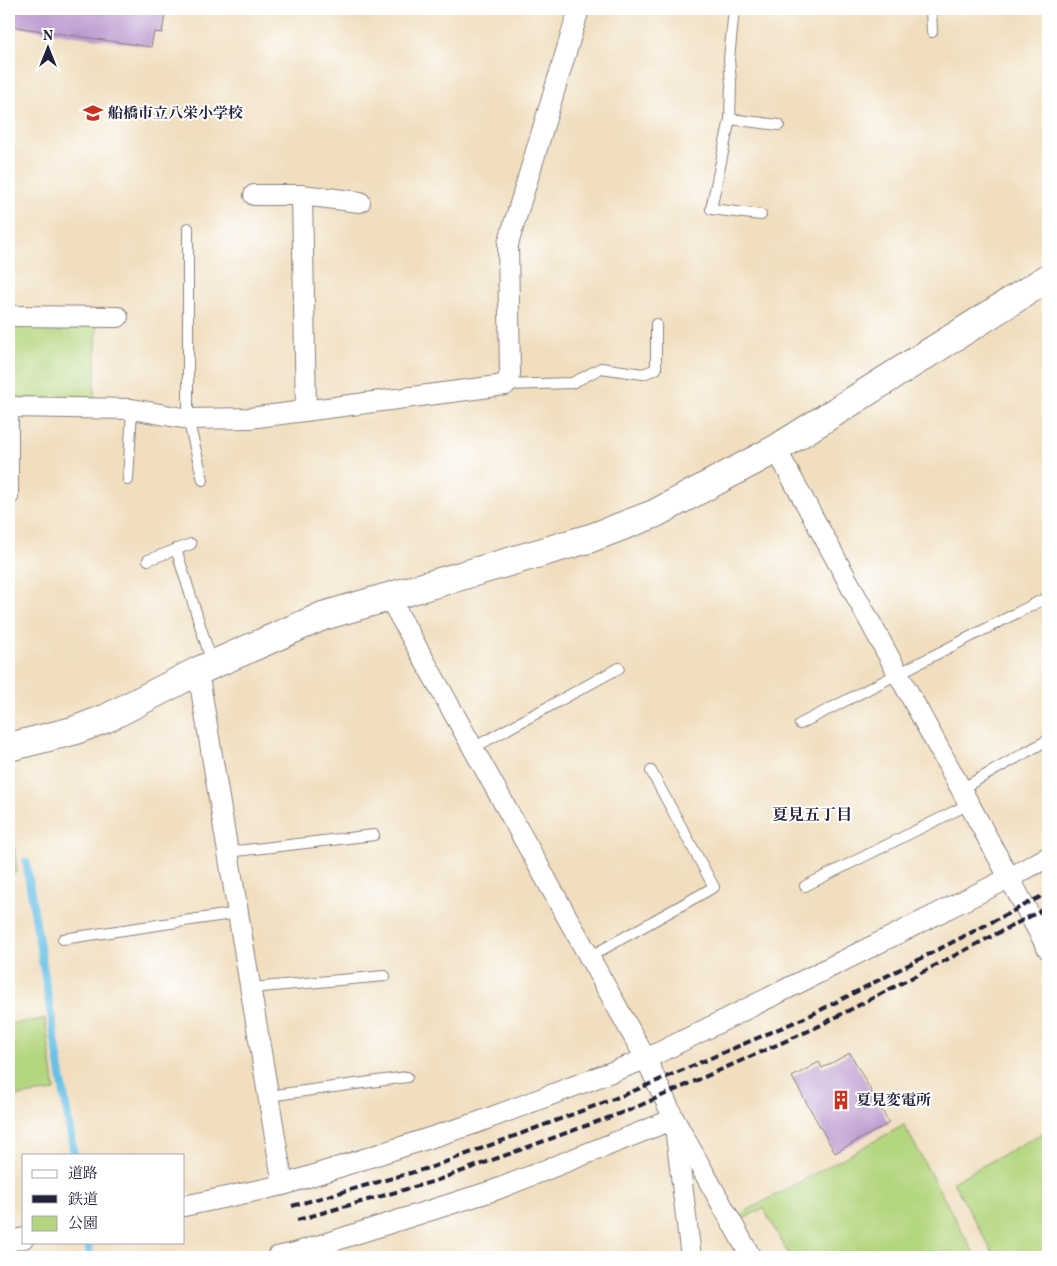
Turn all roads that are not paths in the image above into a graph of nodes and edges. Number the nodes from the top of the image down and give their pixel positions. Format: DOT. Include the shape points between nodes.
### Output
graph roads {
  1 [pos="579,9"];
  2 [pos="734,9"];
  3 [pos="931,9"];
  4 [pos="932,32"];
  5 [pos="730,119"];
  6 [pos="779,126"];
  7 [pos="254,194"];
  8 [pos="302,194"];
  9 [pos="360,202"];
  10 [pos="761,215"];
  11 [pos="188,228"];
  12 [pos="1048,278"];
  13 [pos="9,316"];
  14 [pos="118,317"];
  15 [pos="656,324"];
  16 [pos="505,384"];
  17 [pos="11,407"];
  18 [pos="132,408"];
  19 [pos="306,411"];
  20 [pos="188,419"];
  21 [pos="776,449"];
  22 [pos="128,480"];
  23 [pos="202,480"];
  24 [pos="13,498"];
  25 [pos="191,544"];
  26 [pos="176,550"];
  27 [pos="148,560"];
  28 [pos="389,596"];
  29 [pos="1044,599"];
  30 [pos="205,668"];
  31 [pos="619,668"];
  32 [pos="898,674"];
  33 [pos="800,724"];
  34 [pos="1048,740"];
  35 [pos="9,746"];
  36 [pos="474,748"];
  37 [pos="651,771"];
  38 [pos="965,797"];
  39 [pos="374,834"];
  40 [pos="228,852"];
  41 [pos="1048,857"];
  42 [pos="1009,878"];
  43 [pos="805,886"];
  44 [pos="238,913"];
  45 [pos="63,939"];
  46 [pos="1048,949"];
  47 [pos="589,957"];
  48 [pos="385,976"];
  49 [pos="250,988"];
  50 [pos="646,1059"];
  51 [pos="407,1077"];
  52 [pos="268,1096"];
  53 [pos="674,1119"];
  54 [pos="283,1185"];
  55 [pos="185,1206"];
  56 [pos="22,1238"];
  57 [pos="9,1241"];
  58 [pos="289,1256"];
  59 [pos="691,1257"];
  60 [pos="751,1257"];
  1 -- 16 [label="street" via="508,244 510,374"];
  2 -- 5 [label="lane" via="728,59 732,84"];
  3 -- 4 [label="lane"];
  5 -- 6 [label="lane"];
  5 -- 10 [label="lane" via="711,209"];
  7 -- 8 [label="street"];
  8 -- 9 [label="street"];
  8 -- 19 [label="street"];
  11 -- 20 [label="lane"];
  12 -- 21 [label="street"];
  13 -- 14 [label="street"];
  15 -- 16 [label="lane" via="656,369 643,374 601,368 572,382"];
  16 -- 19 [label="street"];
  17 -- 18 [label="street"];
  17 -- 24 [label="lane"];
  18 -- 20 [label="street"];
  18 -- 22 [label="lane"];
  19 -- 20 [label="street" via="250,418"];
  20 -- 23 [label="lane"];
  21 -- 28 [label="street" via="625,526"];
  21 -- 32 [label="street"];
  25 -- 26 [label="lane"];
  26 -- 27 [label="lane"];
  26 -- 30 [label="lane"];
  28 -- 30 [label="street" via="323,616"];
  28 -- 36 [label="street"];
  29 -- 32 [label="lane"];
  30 -- 35 [label="street" via="108,718 73,731"];
  30 -- 40 [label="street"];
  31 -- 36 [label="lane"];
  32 -- 33 [label="lane"];
  32 -- 38 [label="street"];
  34 -- 38 [label="lane"];
  36 -- 47 [label="street"];
  37 -- 47 [label="lane" via="714,887"];
  38 -- 42 [label="street"];
  38 -- 43 [label="lane"];
  39 -- 40 [label="lane"];
  40 -- 44 [label="street"];
  41 -- 42 [label="street"];
  42 -- 46 [label="street"];
  42 -- 50 [label="street"];
  44 -- 45 [label="lane"];
  44 -- 49 [label="street"];
  47 -- 50 [label="street"];
  48 -- 49 [label="lane"];
  49 -- 52 [label="street"];
  50 -- 53 [label="street"];
  50 -- 54 [label="street" via="476,1123"];
  51 -- 52 [label="lane"];
  52 -- 54 [label="street"];
  53 -- 58 [label="street" via="495,1190"];
  53 -- 59 [label="street"];
  53 -- 60 [label="street"];
  54 -- 55 [label="street"];
  56 -- 57 [label="street"];
}
